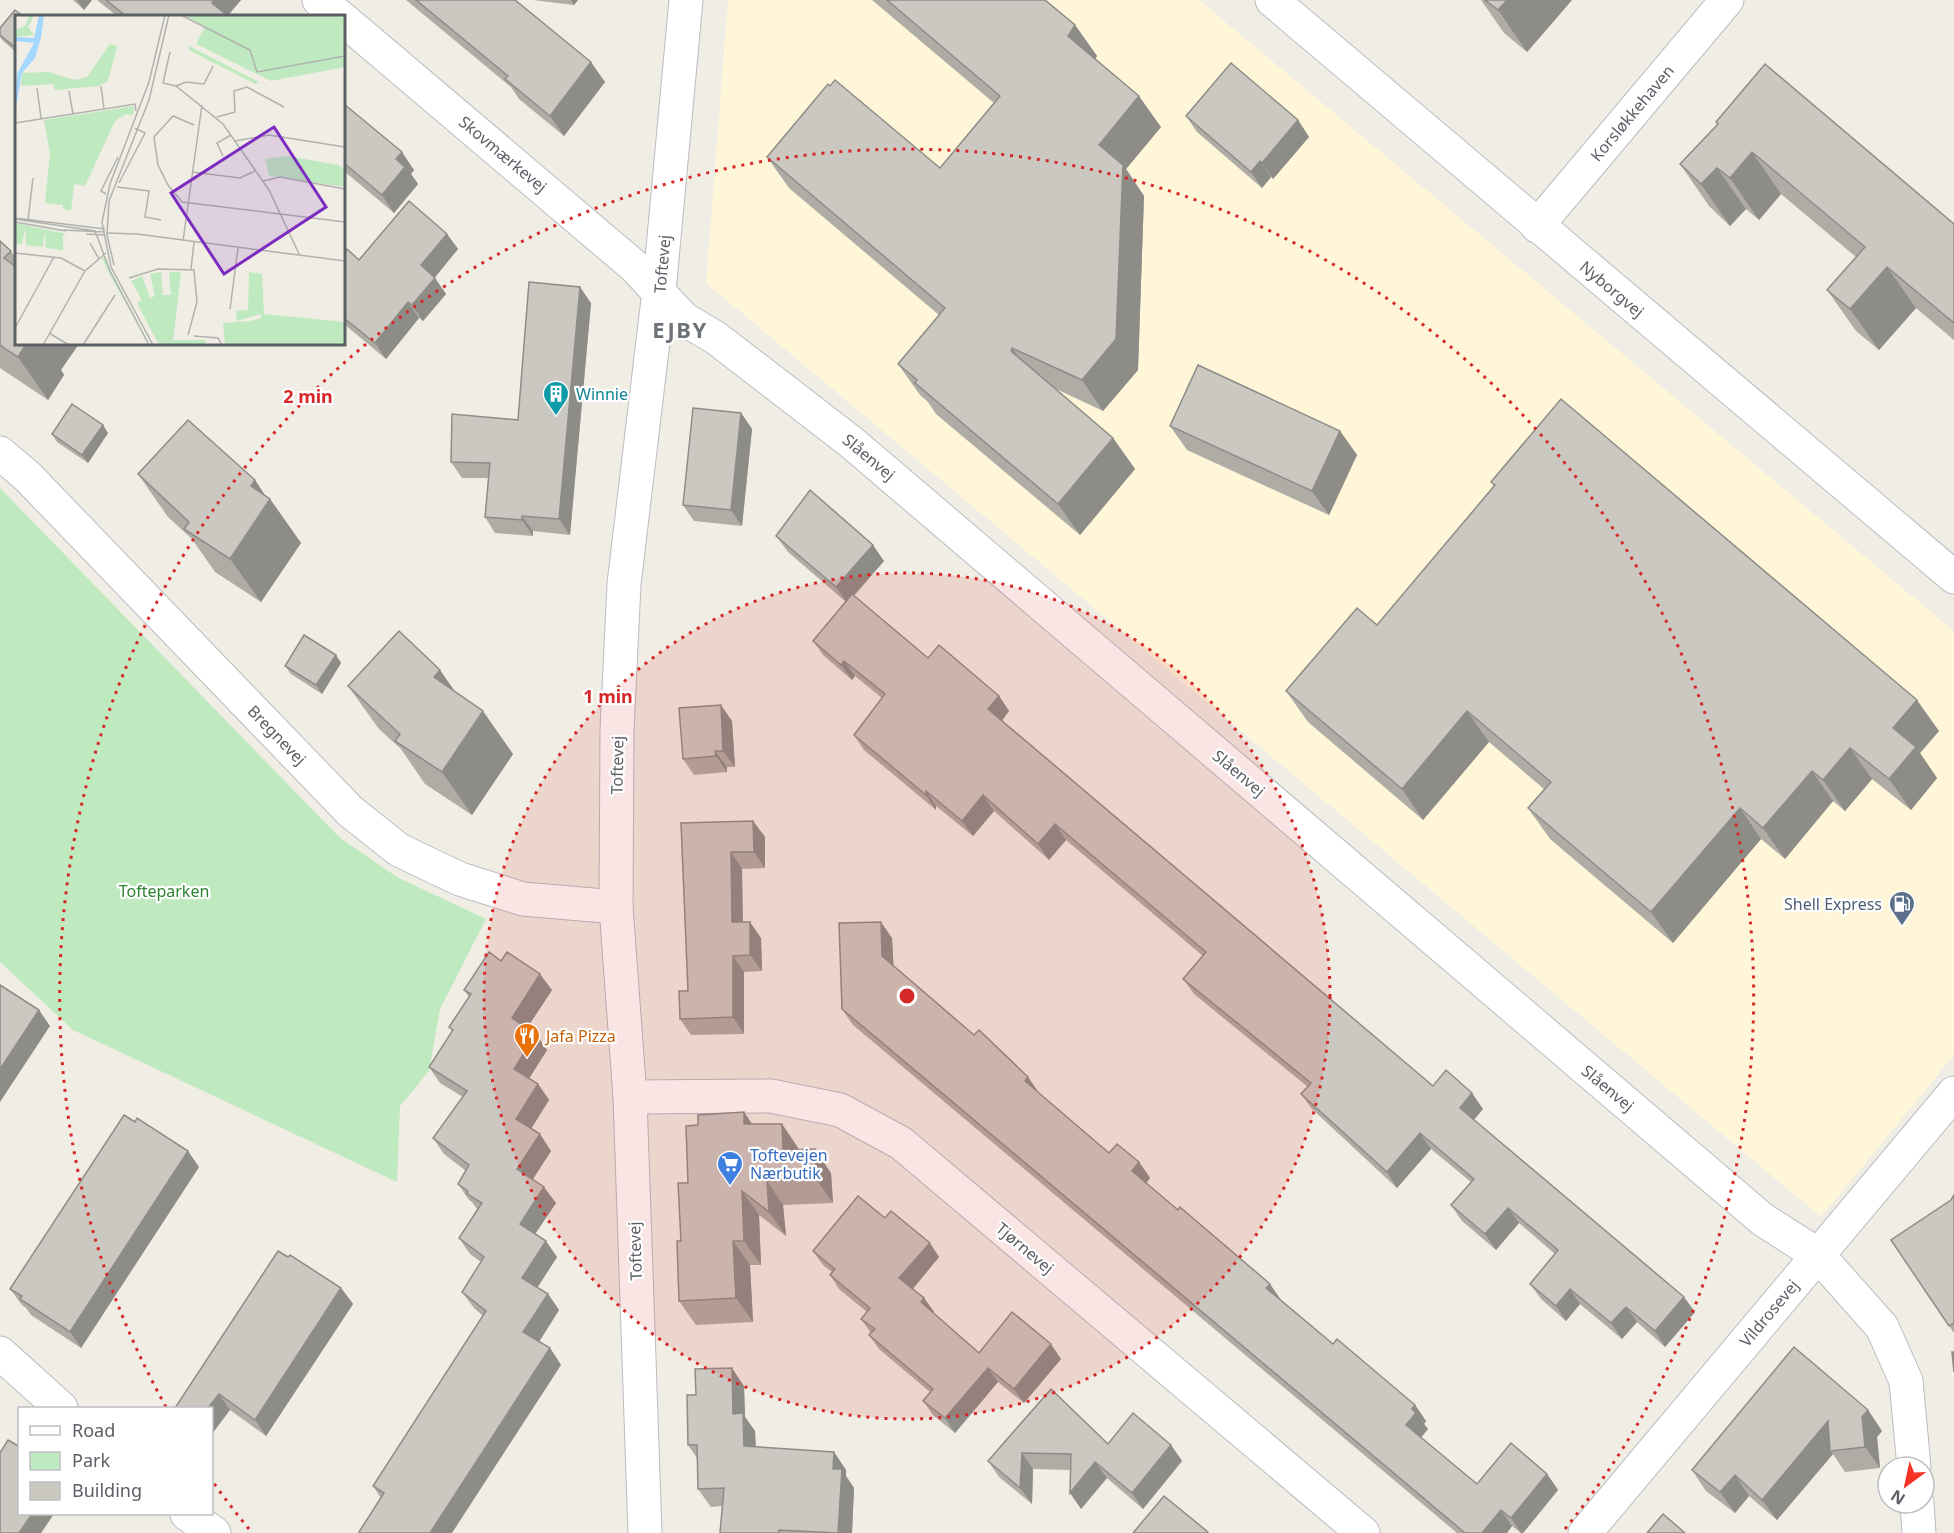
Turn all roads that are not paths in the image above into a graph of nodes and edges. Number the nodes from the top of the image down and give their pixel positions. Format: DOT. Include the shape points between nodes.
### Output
graph roads {
  1 [pos="319,0"];
  2 [pos="686,0"];
  3 [pos="1272,0"];
  4 [pos="1727,0"];
  5 [pos="338,15"];
  6 [pos="345,21"];
  7 [pos="1537,226"];
  8 [pos="659,291"];
  9 [pos="0,453"];
  10 [pos="1954,577"];
  11 [pos="616,907"];
  12 [pos="1954,1093"];
  13 [pos="630,1097"];
  14 [pos="1818,1255"];
  15 [pos="0,1353"];
  16 [pos="60,1407"];
  17 [pos="1913,1455"];
  18 [pos="188,1515"];
  19 [pos="1918,1515"];
  20 [pos="214,1533"];
  21 [pos="645,1533"];
  22 [pos="1363,1533"];
  23 [pos="1585,1533"];
  24 [pos="1919,1533"];
  1 -- 5 [label="street"];
  2 -- 8 [label="street, Toftevej"];
  3 -- 7 [label="street, Nyborgvej"];
  4 -- 7 [label="street, Korsløkkehaven"];
  6 -- 8 [label="street, Skovmærkevej"];
  7 -- 10 [label="street, Nyborgvej"];
  8 -- 11 [label="street, Toftevej" via="624,584 617,730"];
  8 -- 14 [label="street, Slåenvej" via="684,319 716,338 860,450 1762,1219"];
  9 -- 11 [label="street, Bregnevej" via="28,477 350,811 399,850 460,879 523,899"];
  11 -- 13 [label="street, Toftevej"];
  12 -- 14 [label="street, Vildrosevej"];
  13 -- 21 [label="street, Toftevej"];
  13 -- 22 [label="street, Tjørnevej" via="771,1096 840,1110 901,1143"];
  14 -- 17 [label="street, Slåenvej" via="1882,1327 1906,1381"];
  14 -- 23 [label="street, Vildrosevej"];
  15 -- 16 [label="street"];
  18 -- 20 [label="street"];
  19 -- 24 [label="street"];
}
